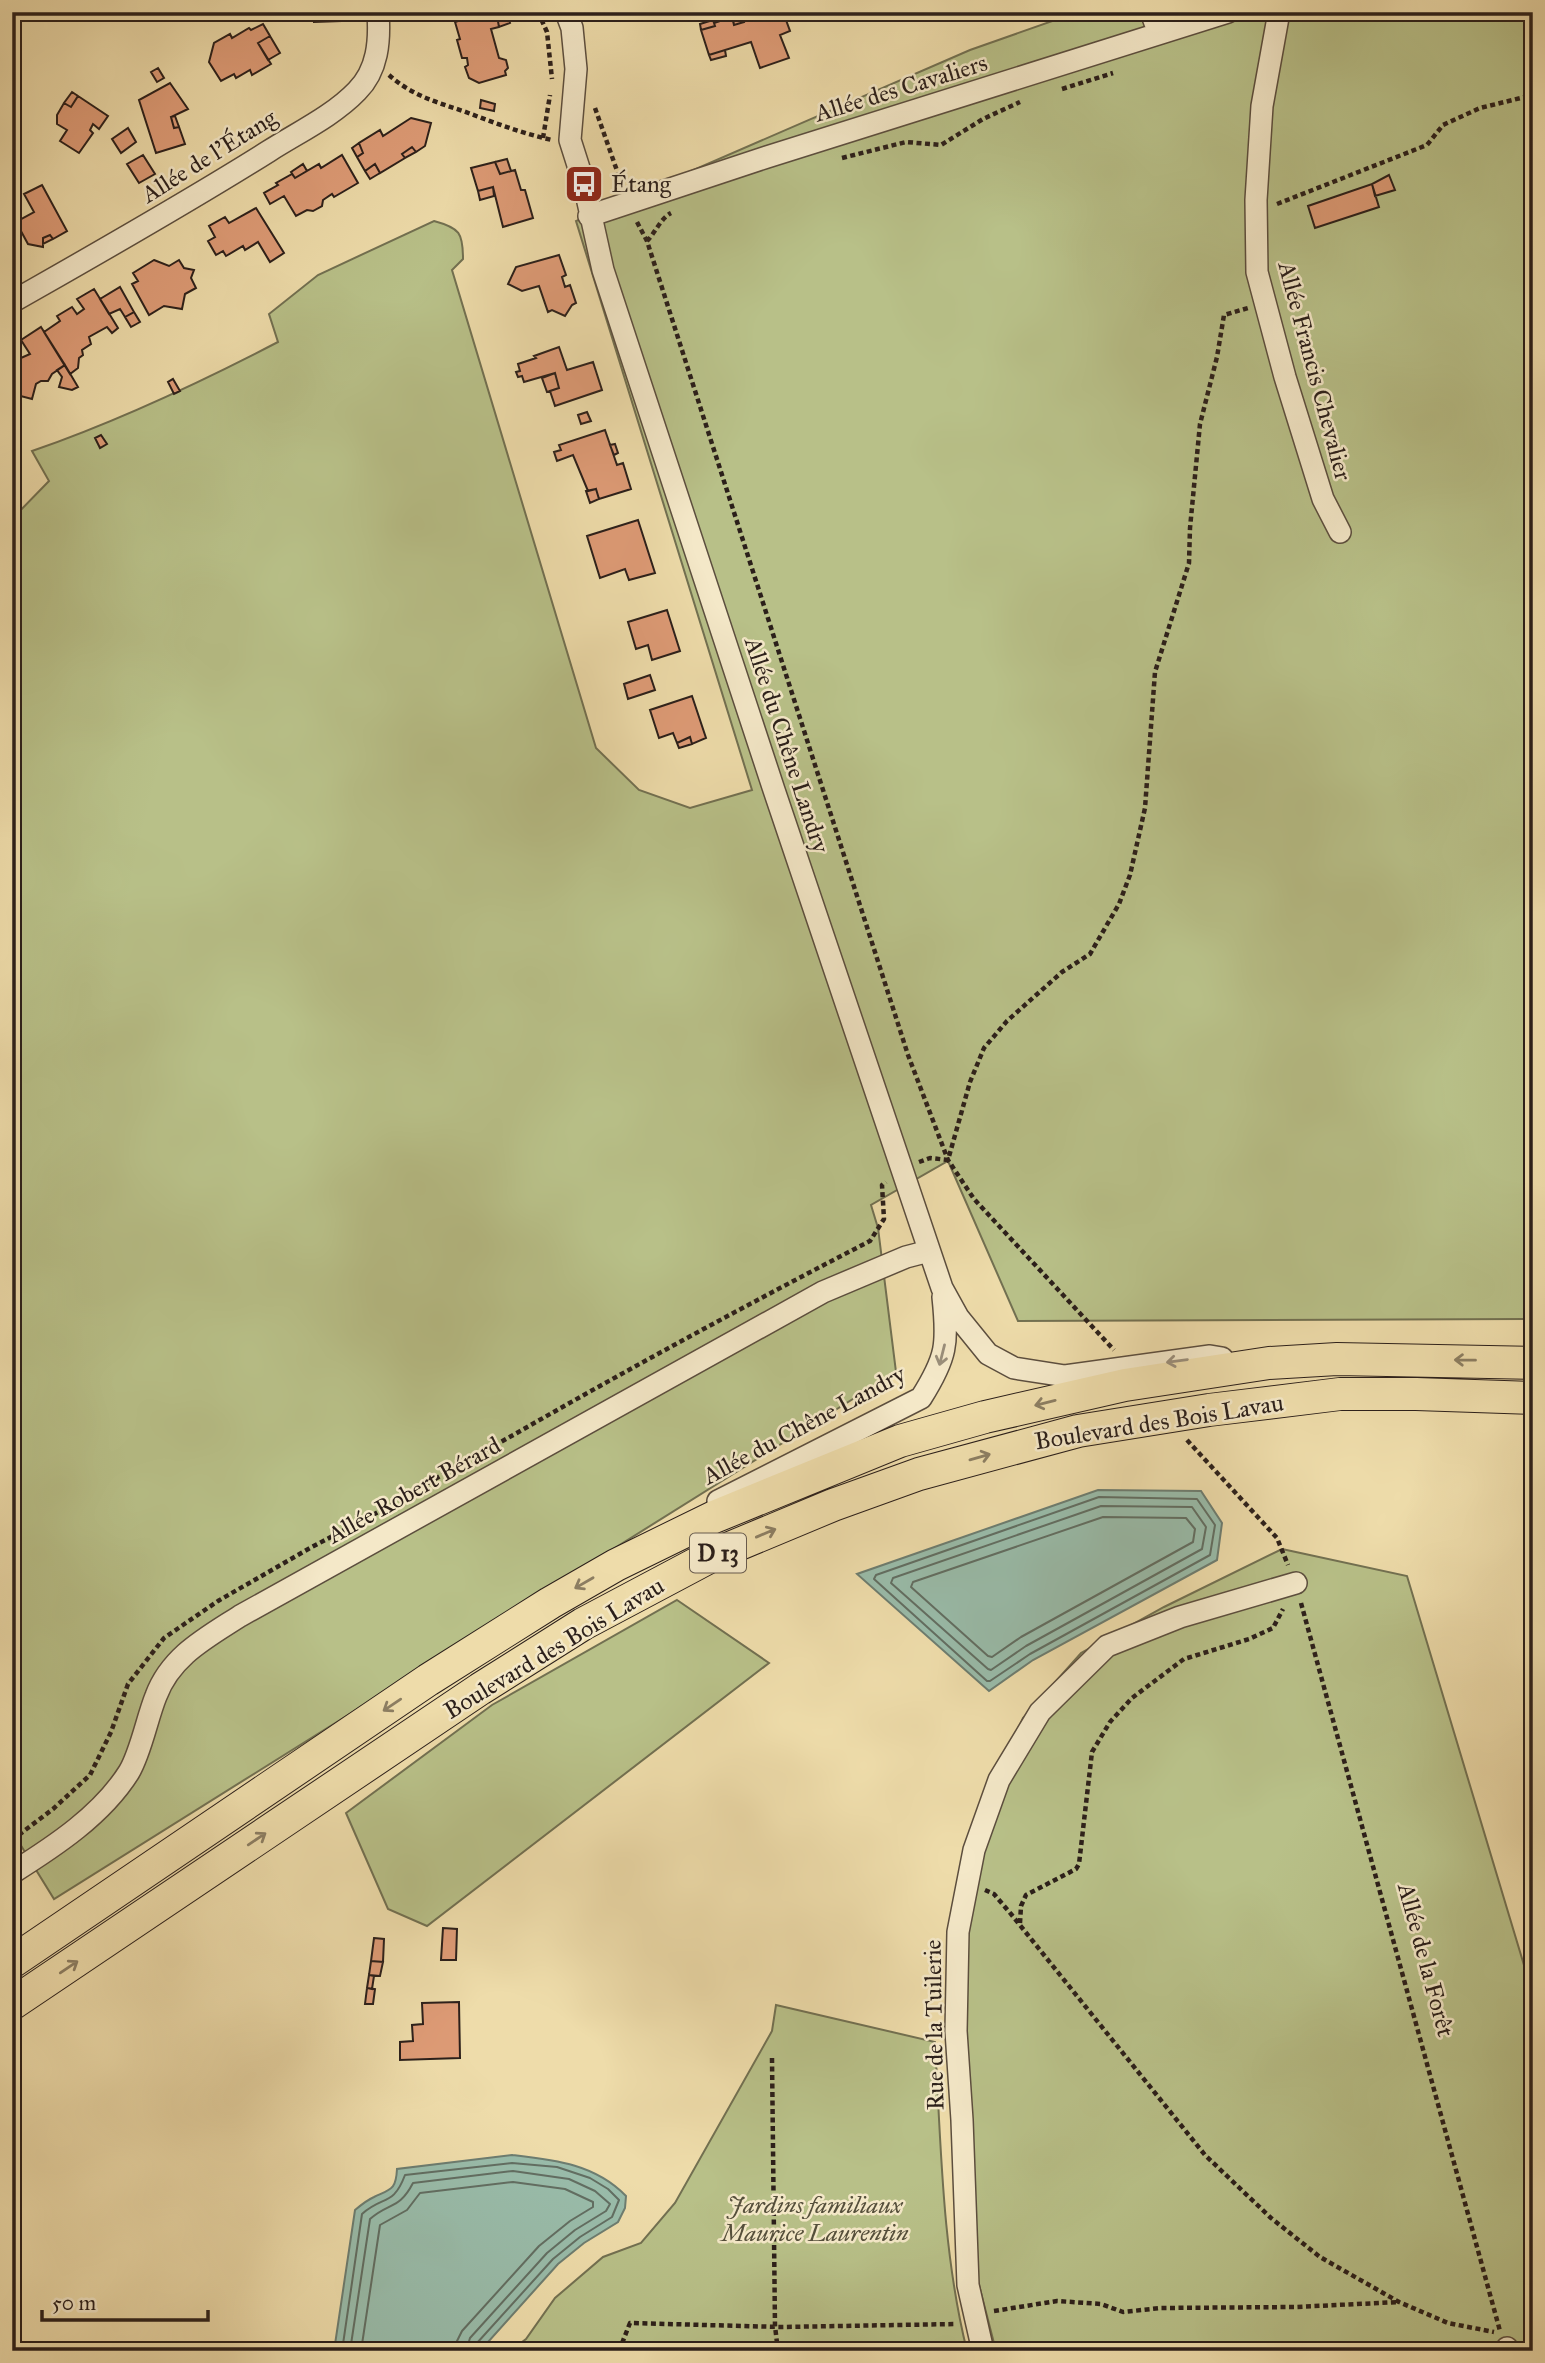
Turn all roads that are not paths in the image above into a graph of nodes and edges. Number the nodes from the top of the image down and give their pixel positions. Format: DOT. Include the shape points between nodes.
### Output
graph roads {
  1 [pos="378,12"];
  2 [pos="566,12"];
  3 [pos="1151,12"];
  4 [pos="1228,12"];
  5 [pos="1279,12"];
  6 [pos="1163,32"];
  7 [pos="589,216"];
  8 [pos="12,302"];
  9 [pos="1340,532"];
  10 [pos="929,1251"];
  11 [pos="942,1288"];
  12 [pos="1269,1363"];
  13 [pos="1533,1363"];
  14 [pos="1533,1398"];
  15 [pos="616,1565"];
  16 [pos="1296,1583"];
  17 [pos="12,1873"];
  18 [pos="12,1962"];
  19 [pos="12,2004"];
  20 [pos="983,2351"];
  1 -- 8 [label="street, Allée de l’Étang" via="375,63 358,90 337,107 209,189"];
  2 -- 7 [label="street, Allée du Chêne Landry" via="576,69 570,140"];
  3 -- 6 [label="street"];
  4 -- 6 [label="street, Allée des Cavaliers"];
  5 -- 9 [label="street, Allée Francis Chevalier" via="1262,106 1257,272 1323,499"];
  6 -- 7 [label="street, Allée des Cavaliers"];
  7 -- 10 [label="street, Allée du Chêne Landry" via="765,764"];
  10 -- 11 [label="street, Allée du Chêne Landry"];
  10 -- 17 [label="street, Allée Robert Bérard" via="824,1292 240,1616 184,1653 157,1693 130,1770 101,1807"];
  12 -- 11 [label="street, Allée du Chêne Landry, one-way" via="1210,1356 1065,1376 1014,1368 988,1354"];
  11 -- 15 [label="street, Allée du Chêne Landry, one-way" via="945,1350 921,1398 664,1527"];
  13 -- 12 [label="main road, Boulevard des Bois Lavau / D 13, one-way" via="1350,1359"];
  12 -- 15 [label="main road, Boulevard des Bois Lavau / D 13, one-way" via="1125,1385 900,1441 714,1517"];
  19 -- 14 [label="main road, Boulevard des Bois Lavau / D 13, one-way" via="583,1624 713,1555 833,1505 919,1474 1065,1434 1209,1409 1340,1394"];
  15 -- 18 [label="main road, Boulevard des Bois Lavau / D 13, one-way" via="428,1680"];
  16 -- 20 [label="street, Rue de la Tuilerie" via="1180,1617 1107,1646 1040,1712 999,1780 974,1850 958,1932 956,2031 968,2285"];
}
